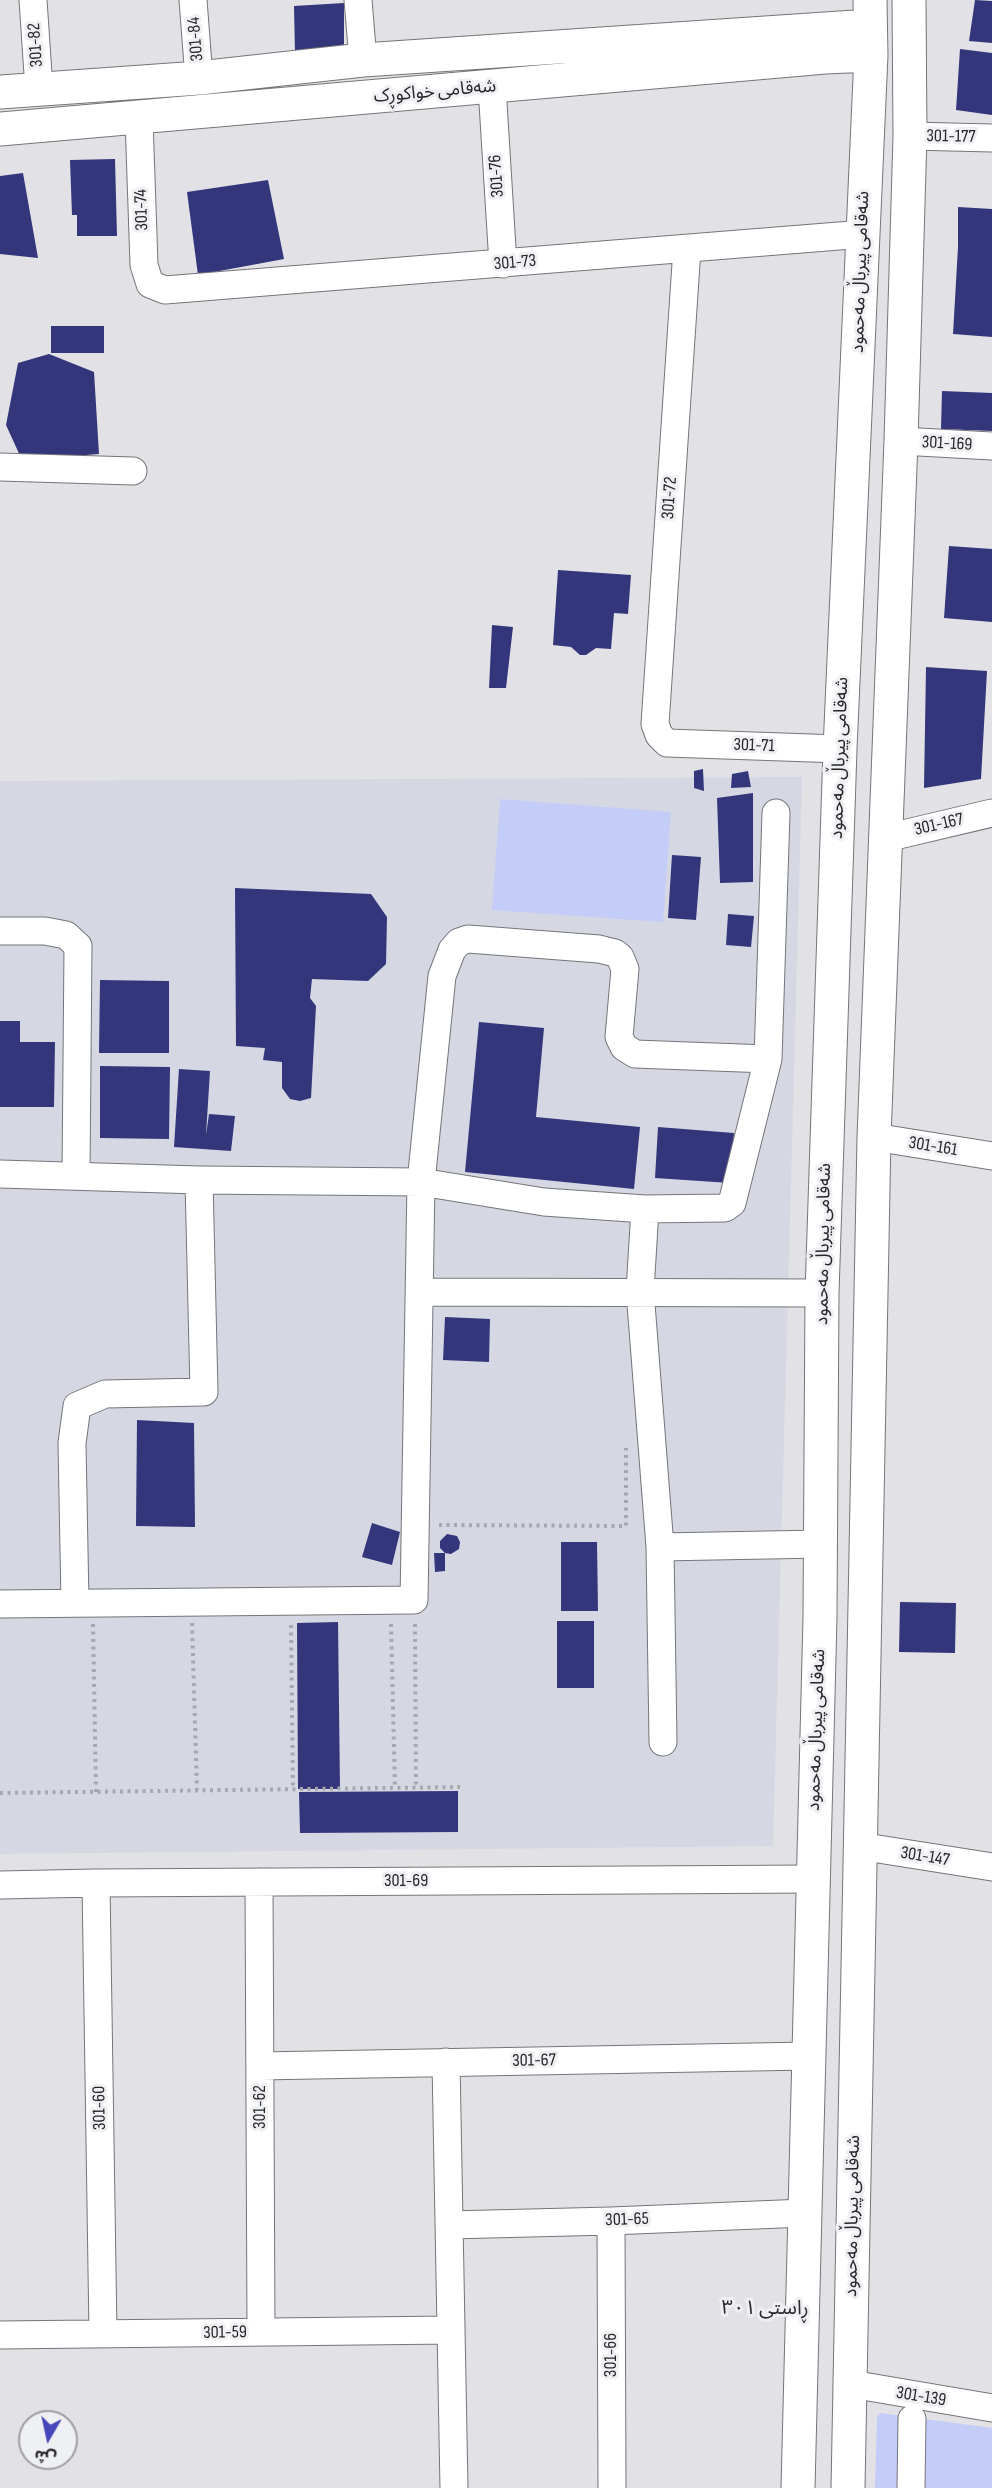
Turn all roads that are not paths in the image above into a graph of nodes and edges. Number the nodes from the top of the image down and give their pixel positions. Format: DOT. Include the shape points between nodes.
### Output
graph roads {
  1 [pos="33,0"];
  2 [pos="193,0"];
  3 [pos="358,0"];
  4 [pos="909,0"];
  5 [pos="870,27"];
  6 [pos="824,43"];
  7 [pos="363,60"];
  8 [pos="199,78"];
  9 [pos="492,87"];
  10 [pos="39,89"];
  11 [pos="0,92"];
  12 [pos="139,119"];
  13 [pos="0,129"];
  14 [pos="910,136"];
  15 [pos="992,138"];
  16 [pos="864,234"];
  17 [pos="687,249"];
  18 [pos="503,264"];
  19 [pos="165,291"];
  20 [pos="901,441"];
  21 [pos="992,446"];
  22 [pos="0,467"];
  23 [pos="133,471"];
  24 [pos="667,743"];
  25 [pos="840,749"];
  26 [pos="776,813"];
  27 [pos="992,813"];
  28 [pos="886,838"];
  29 [pos="0,931"];
  30 [pos="768,1059"];
  31 [pos="874,1137"];
  32 [pos="992,1156"];
  33 [pos="0,1174"];
  34 [pos="76,1175"];
  35 [pos="199,1179"];
  36 [pos="421,1182"];
  37 [pos="645,1209"];
  38 [pos="640,1291"];
  39 [pos="420,1292"];
  40 [pos="822,1293"];
  41 [pos="821,1544"];
  42 [pos="660,1547"];
  43 [pos="0,1604"];
  44 [pos="84,1610"];
  45 [pos="820,1617"];
  46 [pos="864,1619"];
  47 [pos="663,1742"];
  48 [pos="859,1846"];
  49 [pos="992,1867"];
  50 [pos="813,1879"];
  51 [pos="259,1882"];
  52 [pos="96,1883"];
  53 [pos="0,1886"];
  54 [pos="809,2056"];
  55 [pos="446,2062"];
  56 [pos="260,2066"];
  57 [pos="805,2213"];
  58 [pos="611,2221"];
  59 [pos="449,2225"];
  60 [pos="451,2330"];
  61 [pos="261,2332"];
  62 [pos="103,2334"];
  63 [pos="0,2335"];
  64 [pos="851,2384"];
  65 [pos="992,2408"];
  66 [pos="912,2419"];
  67 [pos="454,2488"];
  68 [pos="612,2488"];
  69 [pos="798,2488"];
  70 [pos="848,2488"];
  71 [pos="911,2488"];
  1 -- 10 [label="street, 301-82"];
  2 -- 8 [label="street, 301-84"];
  3 -- 7 [label="street"];
  4 -- 14 [label="main road, شەقامی پیرباڵ مەحمود"];
  5 -- 6 [label="main road, شەقامی خواکوڕک"];
  5 -- 16 [label="main road, شەقامی پیرباڵ مەحمود"];
  6 -- 7 [label="main road, شەقامی خواکوڕک"];
  6 -- 9 [label="main road, شەقامی خواکوڕک"];
  7 -- 8 [label="main road, شەقامی خواکوڕک"];
  8 -- 10 [label="main road, شەقامی خواکوڕک"];
  9 -- 12 [label="main road, شەقامی خواکوڕک"];
  9 -- 18 [label="street, 301-76"];
  10 -- 11 [label="main road, شەقامی خواکوڕک"];
  12 -- 13 [label="main road, شەقامی خواکوڕک"];
  12 -- 19 [label="street, 301-74" via="144,266 150,284"];
  14 -- 15 [label="street, 301-177"];
  14 -- 20 [label="main road, شەقامی پیرباڵ مەحمود"];
  16 -- 17 [label="street, 301-73"];
  16 -- 25 [label="main road, شەقامی پیرباڵ مەحمود"];
  17 -- 18 [label="street, 301-73"];
  17 -- 24 [label="street, 301-72" via="655,724"];
  18 -- 19 [label="street, 301-73"];
  20 -- 21 [label="street, 301-169"];
  20 -- 28 [label="main road, شەقامی پیرباڵ مەحمود"];
  22 -- 23 [label="street"];
  24 -- 25 [label="street, 301-71"];
  25 -- 40 [label="main road, شەقامی پیرباڵ مەحمود"];
  26 -- 30 [label="street"];
  27 -- 28 [label="street, 301-167"];
  28 -- 31 [label="main road, شەقامی پیرباڵ مەحمود"];
  29 -- 34 [label="street" via="66,935 78,946"];
  30 -- 36 [label="street" via="635,1054 624,1047 619,1037 625,969 615,953 468,939 459,942 442,976"];
  30 -- 37 [label="street" via="732,1203 725,1208"];
  31 -- 32 [label="street, 301-161"];
  31 -- 46 [label="main road, شەقامی پیرباڵ مەحمود"];
  33 -- 34 [label="street"];
  34 -- 35 [label="street"];
  35 -- 36 [label="street"];
  35 -- 44 [label="street" via="204,1392 105,1394 77,1406 72,1443"];
  36 -- 37 [label="street" via="544,1202"];
  36 -- 39 [label="street"];
  37 -- 38 [label="street"];
  38 -- 39 [label="street"];
  38 -- 40 [label="street"];
  38 -- 42 [label="street"];
  39 -- 44 [label="street" via="414,1600 391,1607"];
  40 -- 41 [label="main road, شەقامی پیرباڵ مەحمود"];
  41 -- 42 [label="street"];
  41 -- 45 [label="main road, شەقامی پیرباڵ مەحمود"];
  42 -- 47 [label="street"];
  43 -- 44 [label="street"];
  45 -- 46 [label="main road"];
  45 -- 50 [label="main road, شەقامی پیرباڵ مەحمود"];
  46 -- 48 [label="main road, شەقامی پیرباڵ مەحمود"];
  48 -- 49 [label="street, 301-147"];
  48 -- 64 [label="main road, شەقامی پیرباڵ مەحمود"];
  50 -- 51 [label="street, 301-69"];
  50 -- 54 [label="main road, شەقامی پیرباڵ مەحمود"];
  51 -- 52 [label="street, 301-69"];
  51 -- 56 [label="street, 301-62"];
  52 -- 53 [label="street, 301-69"];
  52 -- 62 [label="street, 301-60"];
  54 -- 55 [label="street, 301-67"];
  54 -- 57 [label="main road, شەقامی پیرباڵ مەحمود"];
  55 -- 56 [label="street, 301-67"];
  55 -- 59 [label="street"];
  56 -- 61 [label="street, 301-62"];
  57 -- 58 [label="street, 301-65"];
  57 -- 69 [label="main road, شەقامی پیرباڵ مەحمود"];
  58 -- 59 [label="street, 301-65"];
  58 -- 68 [label="street, 301-66"];
  59 -- 60 [label="street"];
  60 -- 61 [label="street, 301-59"];
  60 -- 67 [label="street"];
  61 -- 62 [label="street, 301-59"];
  62 -- 63 [label="street, 301-59"];
  64 -- 65 [label="street, 301-139"];
  64 -- 70 [label="main road, شەقامی پیرباڵ مەحمود"];
  66 -- 71 [label="street"];
}
